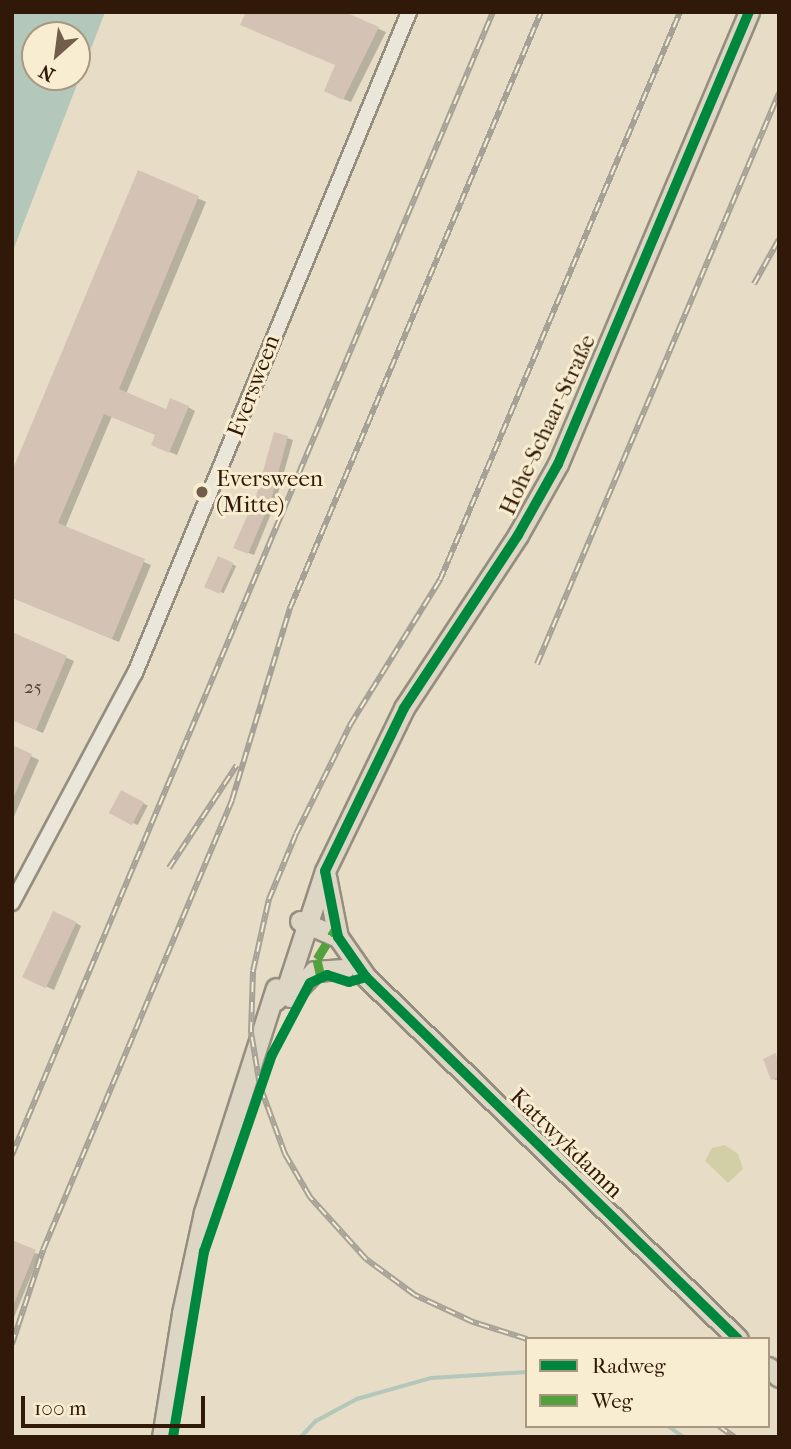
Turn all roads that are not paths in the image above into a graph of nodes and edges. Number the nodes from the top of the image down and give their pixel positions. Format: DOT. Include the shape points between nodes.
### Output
graph roads {
  1 [pos="409,12"];
  2 [pos="749,12"];
  3 [pos="326,871"];
  4 [pos="12,904"];
  5 [pos="303,928"];
  6 [pos="338,937"];
  7 [pos="344,969"];
  8 [pos="366,977"];
  9 [pos="265,1033"];
  10 [pos="736,1337"];
  11 [pos="162,1437"];
  1 -- 4 [label="street, Eversween" via="135,673"];
  2 -- 3 [label="main road, Hohe-Schaar-Straße" via="558,464 524,526 404,708"];
  3 -- 5 [label="main road, Hohe-Schaar-Straße"];
  3 -- 6 [label="main road"];
  5 -- 6 [label="main road"];
  5 -- 7 [label="main road, Kattwykdamm"];
  5 -- 9 [label="main road, Hohe-Schaar-Straße" via="277,980"];
  6 -- 8 [label="main road, Kattwykdamm"];
  7 -- 8 [label="main road, Kattwykdamm"];
  7 -- 9 [label="main road" via="324,968 308,975"];
  8 -- 10 [label="main road, Kattwykdamm"];
  9 -- 11 [label="main road, Hohe-Schaar-Straße" via="237,1104 204,1212"];
}
